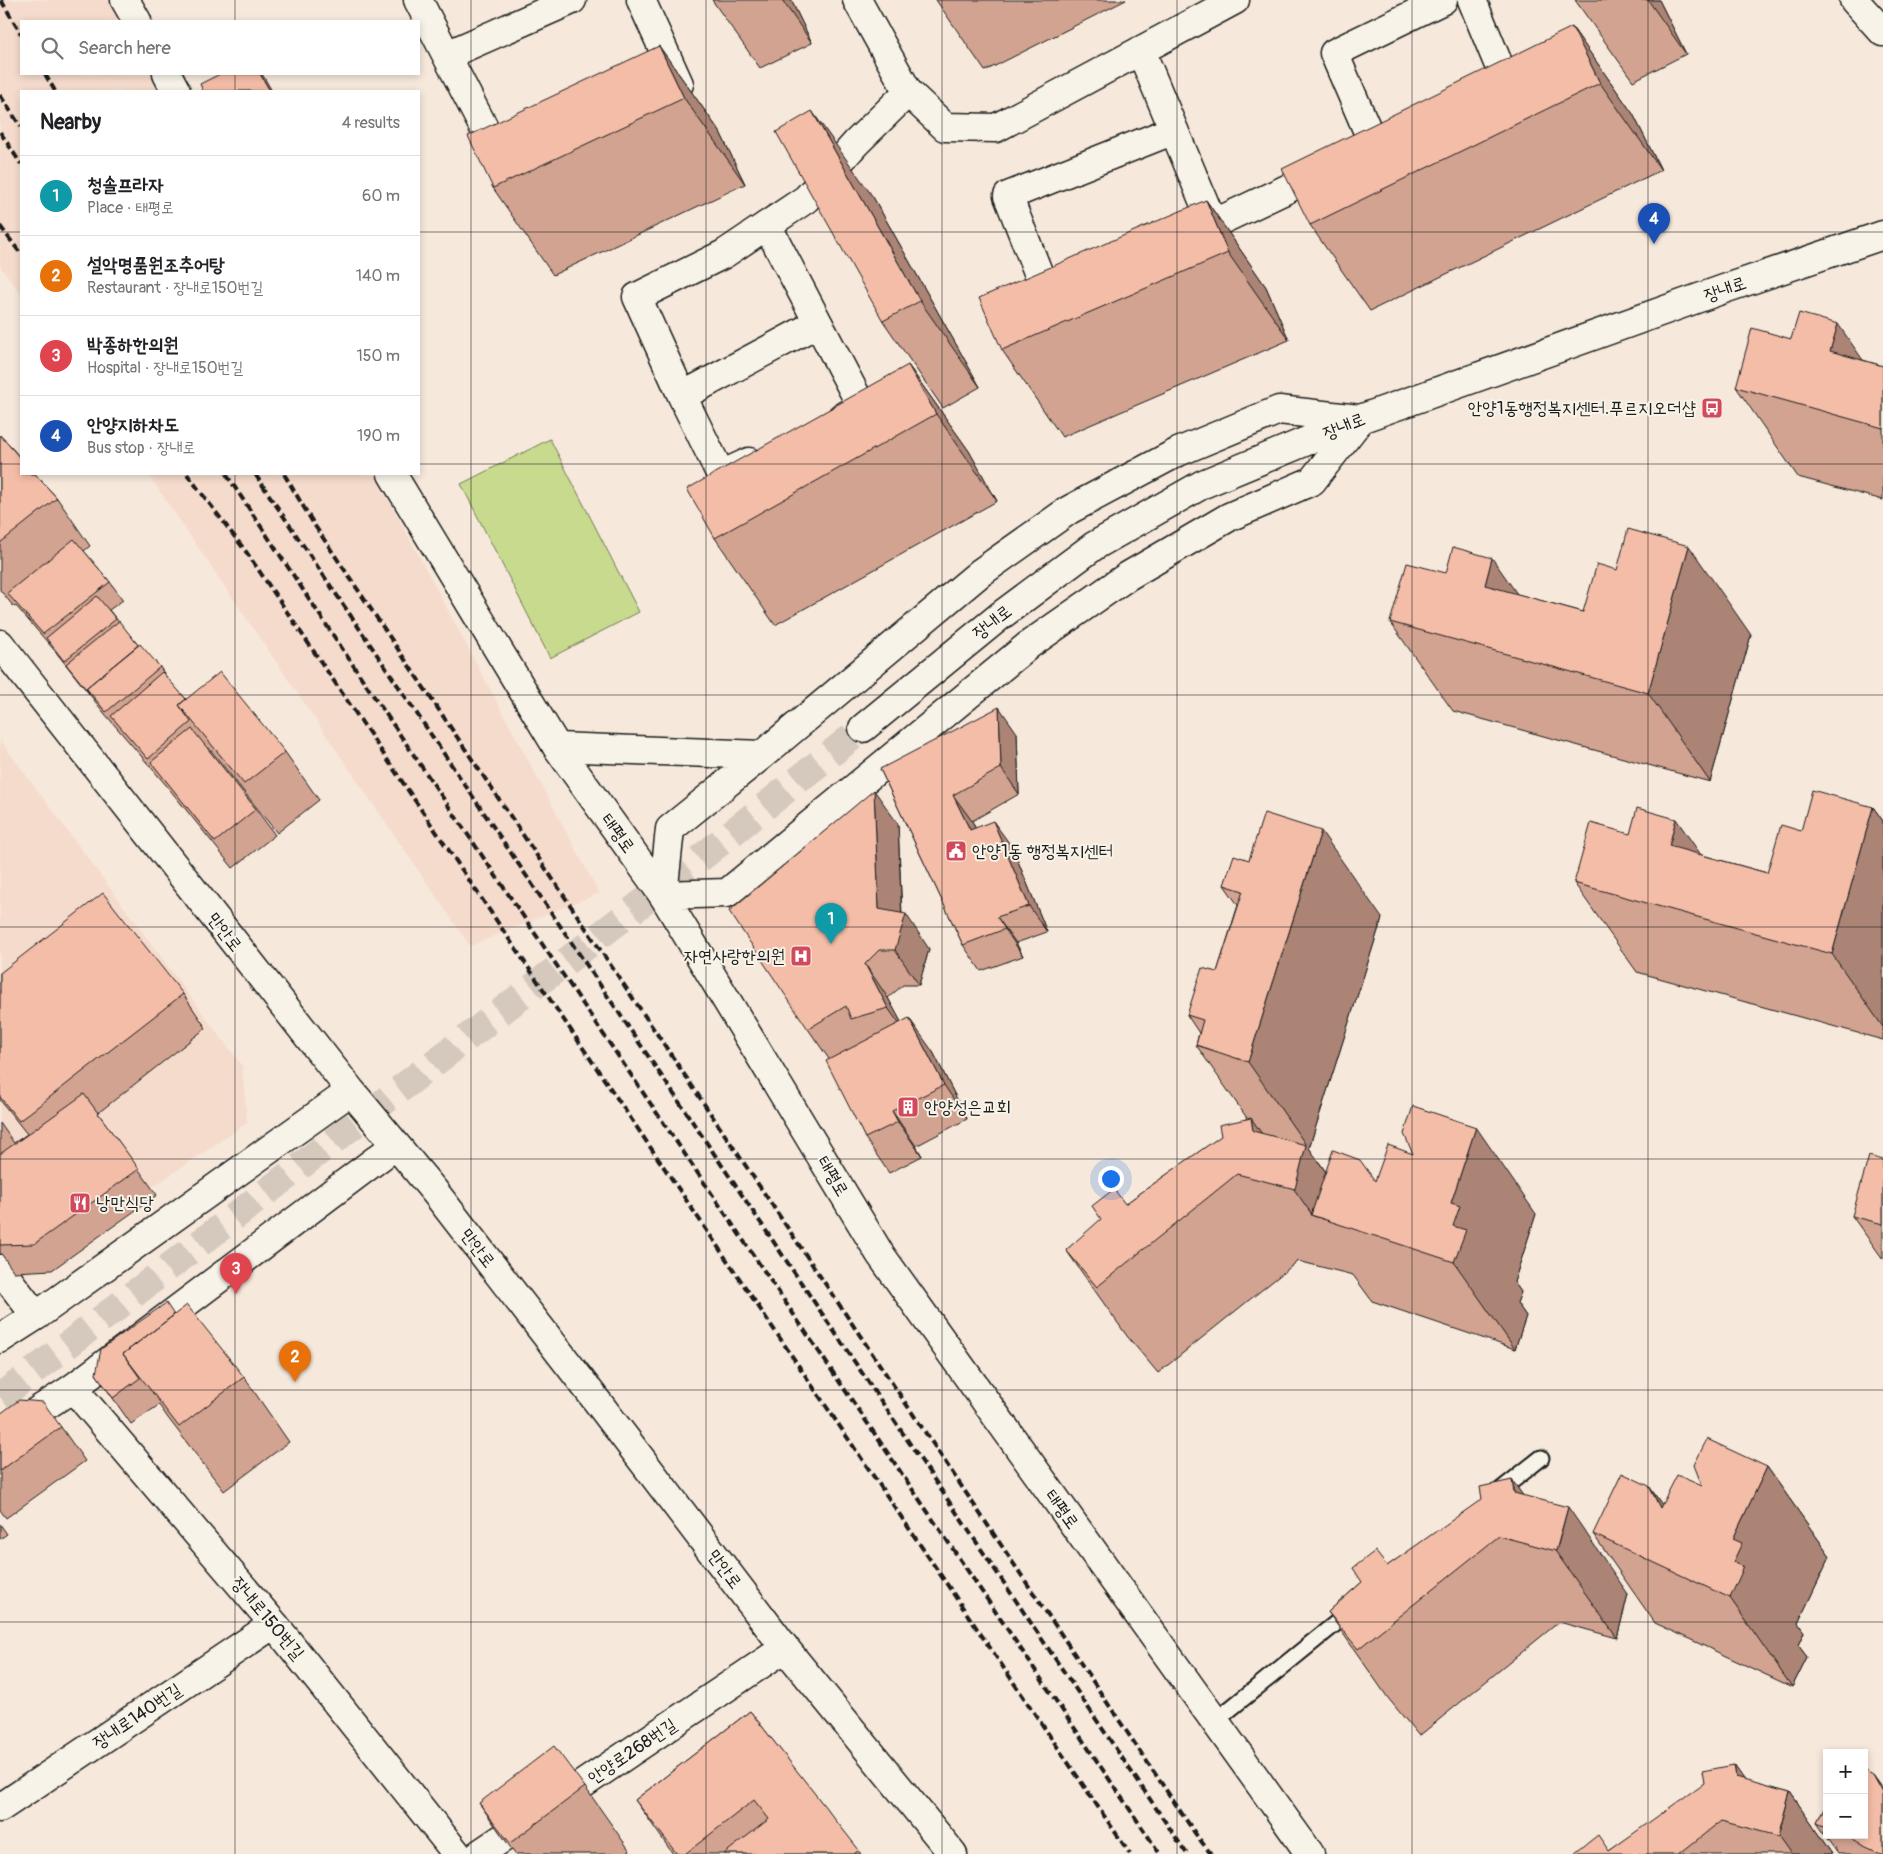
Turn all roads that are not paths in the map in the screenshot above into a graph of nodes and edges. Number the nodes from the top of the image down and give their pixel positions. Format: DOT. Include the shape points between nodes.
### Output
graph roads {
  1 [pos="125,0"];
  2 [pos="418,0"];
  3 [pos="572,0"];
  4 [pos="641,0"];
  5 [pos="857,0"];
  6 [pos="1235,0"];
  7 [pos="1442,0"];
  8 [pos="1472,0"];
  9 [pos="1854,0"];
  10 [pos="136,20"];
  11 [pos="1883,32"];
  12 [pos="1141,51"];
  13 [pos="447,55"];
  14 [pos="168,75"];
  15 [pos="175,90"];
  16 [pos="908,92"];
  17 [pos="653,96"];
  18 [pos="1472,102"];
  19 [pos="1174,130"];
  20 [pos="1401,135"];
  21 [pos="1360,155"];
  22 [pos="522,158"];
  23 [pos="1214,224"];
  24 [pos="767,225"];
  25 [pos="1883,235"];
  26 [pos="1178,239"];
  27 [pos="1082,280"];
  28 [pos="818,323"];
  29 [pos="682,396"];
  30 [pos="1360,419"];
  31 [pos="818,428"];
  32 [pos="774,450"];
  33 [pos="393,475"];
  34 [pos="0,644"];
  35 [pos="863,728"];
  36 [pos="557,747"];
  37 [pos="762,755"];
  38 [pos="663,895"];
  39 [pos="351,1091"];
  40 [pos="396,1145"];
  41 [pos="0,1269"];
  42 [pos="36,1316"];
  43 [pos="0,1339"];
  44 [pos="73,1388"];
  45 [pos="0,1435"];
  46 [pos="1541,1458"];
  47 [pos="1488,1501"];
  48 [pos="1366,1599"];
  49 [pos="274,1624"];
  50 [pos="785,1648"];
  51 [pos="1214,1722"];
  52 [pos="0,1808"];
  53 [pos="457,1854"];
  54 [pos="479,1854"];
  55 [pos="954,1854"];
  56 [pos="1310,1854"];
  1 -- 10 [label="street"];
  2 -- 13 [label="street"];
  3 -- 13 [label="street"];
  4 -- 17 [label="street" via="679,84"];
  5 -- 16 [label="street"];
  6 -- 12 [label="street"];
  7 -- 21 [label="street" via="1334,52"];
  8 -- 18 [label="street" via="1507,85"];
  9 -- 11 [label="street"];
  12 -- 16 [label="street" via="996,128 945,127"];
  12 -- 19 [label="street"];
  13 -- 22 [label="street" via="504,166"];
  14 -- 15 [label="street"];
  16 -- 24 [label="street" via="806,199"];
  19 -- 23 [label="street"];
  19 -- 27 [label="street" via="1008,196 1047,295"];
  20 -- 21 [label="street"];
  21 -- 23 [label="street"];
  23 -- 26 [label="street"];
  24 -- 28 [label="street"];
  24 -- 29 [label="street" via="724,254 637,297"];
  25 -- 30 [label="street, 장내로"];
  28 -- 29 [label="street"];
  28 -- 31 [label="street" via="862,407"];
  29 -- 32 [label="street" via="721,475"];
  30 -- 35 [label="street, 장내로" via="1203,484 1094,546 1000,616"];
  30 -- 37 [label="street" via="1279,410 1178,452 1069,510 980,573"];
  30 -- 38 [label="street" via="1312,481 1229,517 1128,576 1038,638 727,892"];
  33 -- 36 [label="street, 태평로"];
  34 -- 39 [label="street, 만안로"];
  36 -- 37 [label="street"];
  36 -- 38 [label="street, 태평로"];
  37 -- 38 [label="street" via="670,829"];
  38 -- 51 [label="street, 태평로" via="880,1254"];
  39 -- 40 [label="street, 만안로"];
  39 -- 42 [label="street"];
  40 -- 44 [label="street"];
  40 -- 50 [label="street, 만안로"];
  41 -- 42 [label="street"];
  42 -- 43 [label="street"];
  44 -- 45 [label="street"];
  44 -- 49 [label="street, 장내로150번길"];
  46 -- 47 [label="lane"];
  48 -- 51 [label="lane"];
  49 -- 52 [label="street, 장내로140번길"];
  49 -- 53 [label="street, 장내로150번길"];
  50 -- 54 [label="street, 안양로268번길"];
  50 -- 55 [label="street, 만안로"];
  51 -- 56 [label="street, 태평로"];
}
